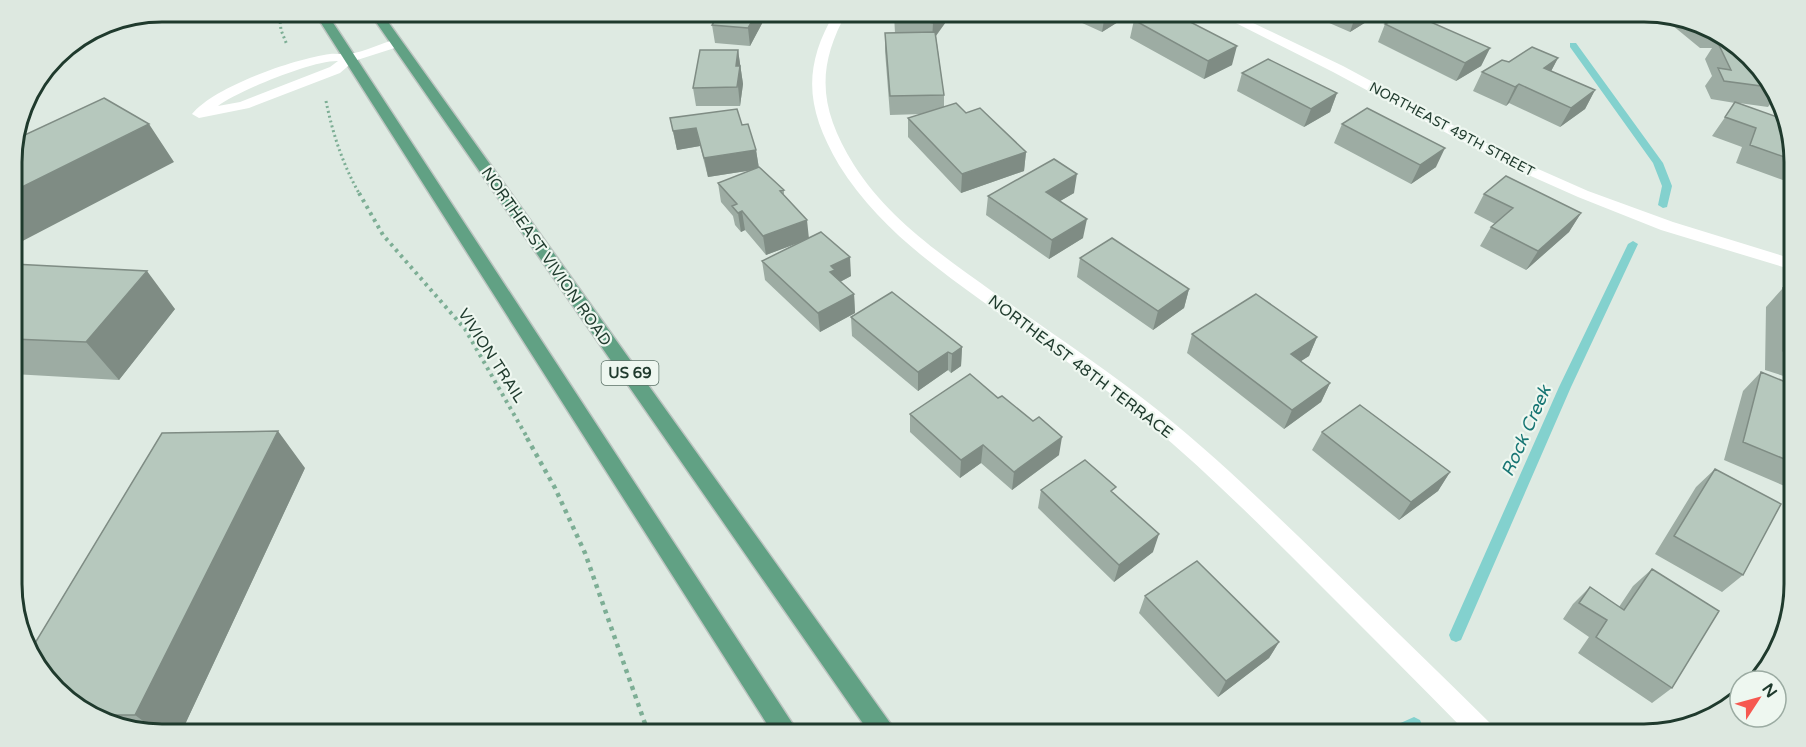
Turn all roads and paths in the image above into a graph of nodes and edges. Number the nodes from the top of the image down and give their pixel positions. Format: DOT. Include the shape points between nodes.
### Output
graph roads {
  1 [pos="281,22"];
  2 [pos="326,22"];
  3 [pos="382,22"];
  4 [pos="834,22"];
  5 [pos="1241,22"];
  6 [pos="397,43"];
  7 [pos="349,58"];
  8 [pos="300,65"];
  9 [pos="310,78"];
  10 [pos="1784,262"];
  11 [pos="645,724"];
  12 [pos="781,724"];
  13 [pos="877,724"];
  14 [pos="1475,724"];
  1 -- 8 [label="path" via="285,42"];
  2 -- 7 [label="main road"];
  3 -- 6 [label="main road, NORTHEAST VIVION ROAD / US 69"];
  4 -- 14 [label="street, NORTHEAST 48TH TERRACE" via="821,46 816,75 818,96 826,125 862,188 927,252 1150,414 1238,490"];
  5 -- 10 [label="street, NORTHEAST 49TH STREET" via="1338,69 1512,163 1659,223"];
  6 -- 7 [label="street"];
  6 -- 13 [label="main road, NORTHEAST VIVION ROAD / US 69"];
  7 -- 8 [label="street" via="325,58"];
  7 -- 9 [label="street" via="335,70"];
  7 -- 12 [label="main road"];
  8 -- 9 [label="street" via="227,93 199,114 244,105"];
  9 -- 11 [label="path, VIVION TRAIL" via="326,101 333,135 349,175 383,235 465,329 555,488 585,553"];
}
